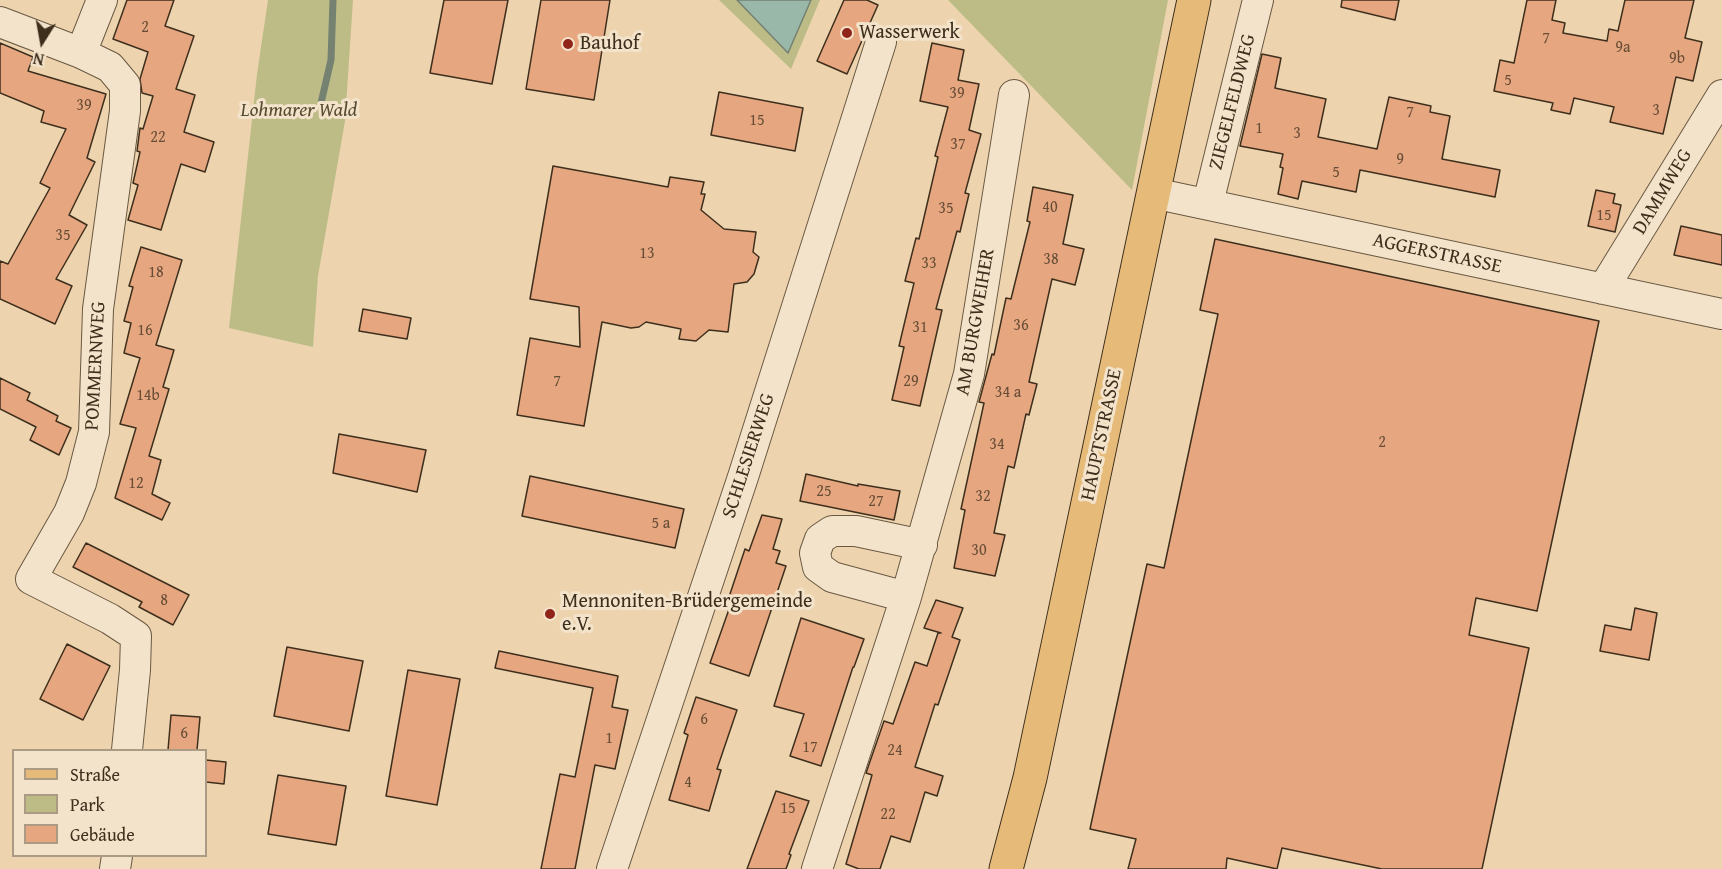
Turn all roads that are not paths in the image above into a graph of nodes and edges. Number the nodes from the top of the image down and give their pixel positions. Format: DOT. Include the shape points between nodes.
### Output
graph roads {
  1 [pos="102,0"];
  2 [pos="1194,0"];
  3 [pos="1258,0"];
  4 [pos="0,22"];
  5 [pos="881,42"];
  6 [pos="81,52"];
  7 [pos="1014,95"];
  8 [pos="1722,95"];
  9 [pos="1153,193"];
  10 [pos="1208,204"];
  11 [pos="1603,289"];
  12 [pos="1722,314"];
  13 [pos="922,545"];
  14 [pos="906,597"];
  15 [pos="127,749"];
  16 [pos="612,869"];
  17 [pos="817,869"];
  18 [pos="1006,869"];
  1 -- 6 [label="street"];
  2 -- 9 [label="main road, HAUPTSTRASSE"];
  3 -- 10 [label="street, ZIEGELFELDWEG"];
  4 -- 6 [label="street, POMMERNWEG"];
  5 -- 16 [label="street, SCHLESIERWEG" via="743,477"];
  6 -- 15 [label="street, POMMERNWEG" via="110,67 125,85 98,309 94,432 69,513 31,579 135,636"];
  7 -- 13 [label="street, AM BURGWEIHER" via="969,374"];
  8 -- 11 [label="street, DAMMWEG"];
  9 -- 10 [label="street, AGGERSTRASSE"];
  9 -- 18 [label="main road, HAUPTSTRASSE" via="1032,766"];
  10 -- 11 [label="street, AGGERSTRASSE"];
  11 -- 12 [label="street, AGGERSTRASSE"];
  13 -- 14 [label="street, AM BURGWEIHER"];
  13 -- 14 [label="street" via="856,531 832,531 820,539 815,553 818,567 832,577"];
  14 -- 17 [label="street, AM BURGWEIHER"];
}
